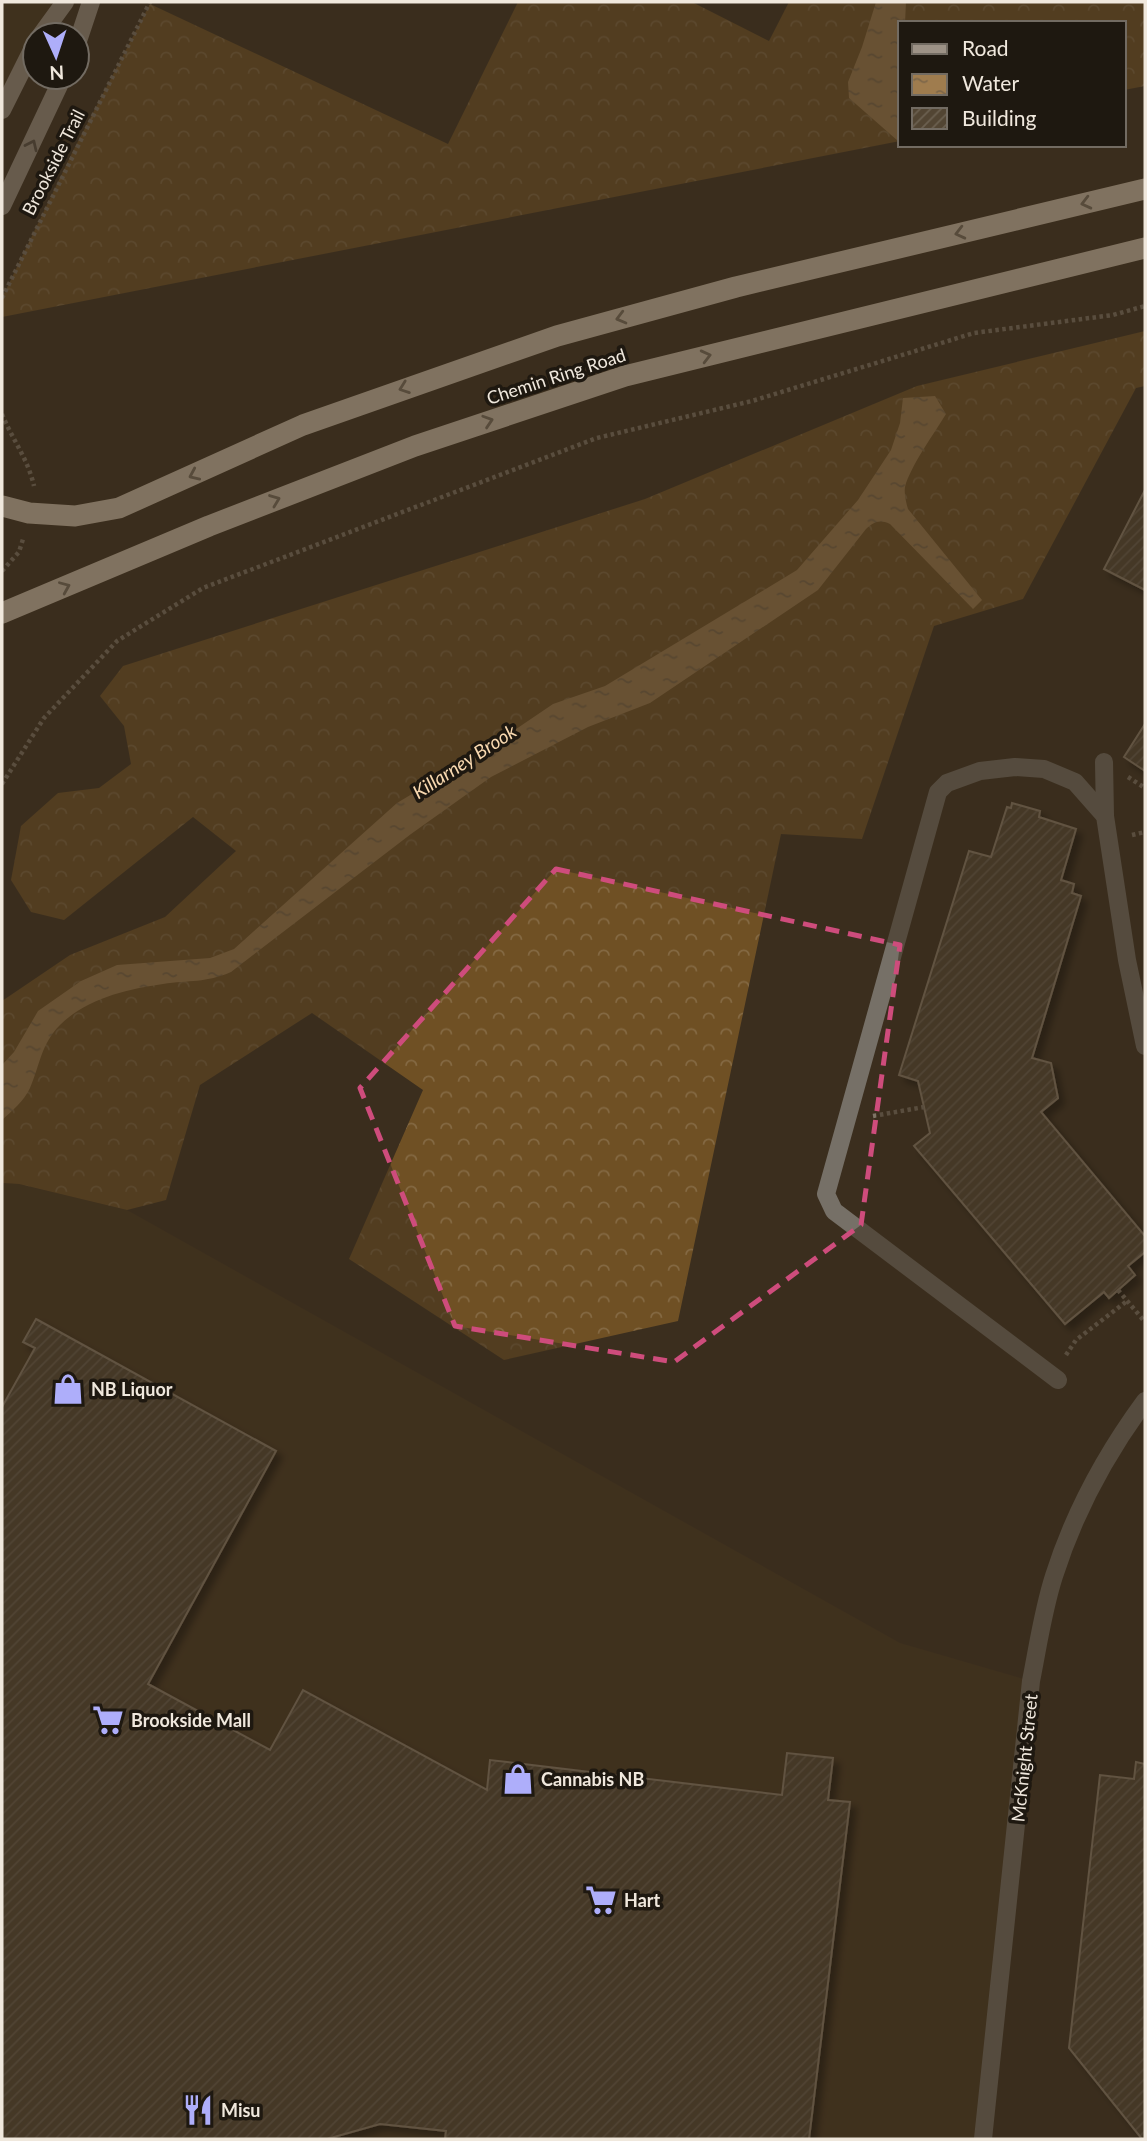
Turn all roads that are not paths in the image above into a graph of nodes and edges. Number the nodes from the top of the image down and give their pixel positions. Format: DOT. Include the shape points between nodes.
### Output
graph roads {
  1 [pos="65,2"];
  2 [pos="91,2"];
  3 [pos="51,21"];
  4 [pos="85,21"];
  5 [pos="21,72"];
  6 [pos="56,91"];
  7 [pos="2,110"];
  8 [pos="1145,188"];
  9 [pos="2,206"];
  10 [pos="1145,248"];
  11 [pos="2,506"];
  12 [pos="2,613"];
  13 [pos="1104,762"];
  14 [pos="1105,816"];
  15 [pos="1145,1046"];
  16 [pos="1055,1378"];
  17 [pos="1145,1401"];
  18 [pos="982,2139"];
  1 -- 3 [label="street"];
  2 -- 4 [label="street"];
  5 -- 7 [label="street"];
  9 -- 6 [label="street, one-way"];
  8 -- 11 [label="highway, Chemin Ring Road, one-way" via="736,287 557,336 303,425 119,508 75,516"];
  12 -- 10 [label="highway, Chemin Ring Road, one-way" via="415,446 625,376"];
  13 -- 14 [label="street"];
  14 -- 15 [label="street"];
  14 -- 16 [label="street" via="1075,782 1044,769 980,771 947,783 938,792 826,1194 834,1211"];
  17 -- 18 [label="street, McKnight Street" via="1081,1504 1054,1576 1042,1626 1031,1681"];
}
